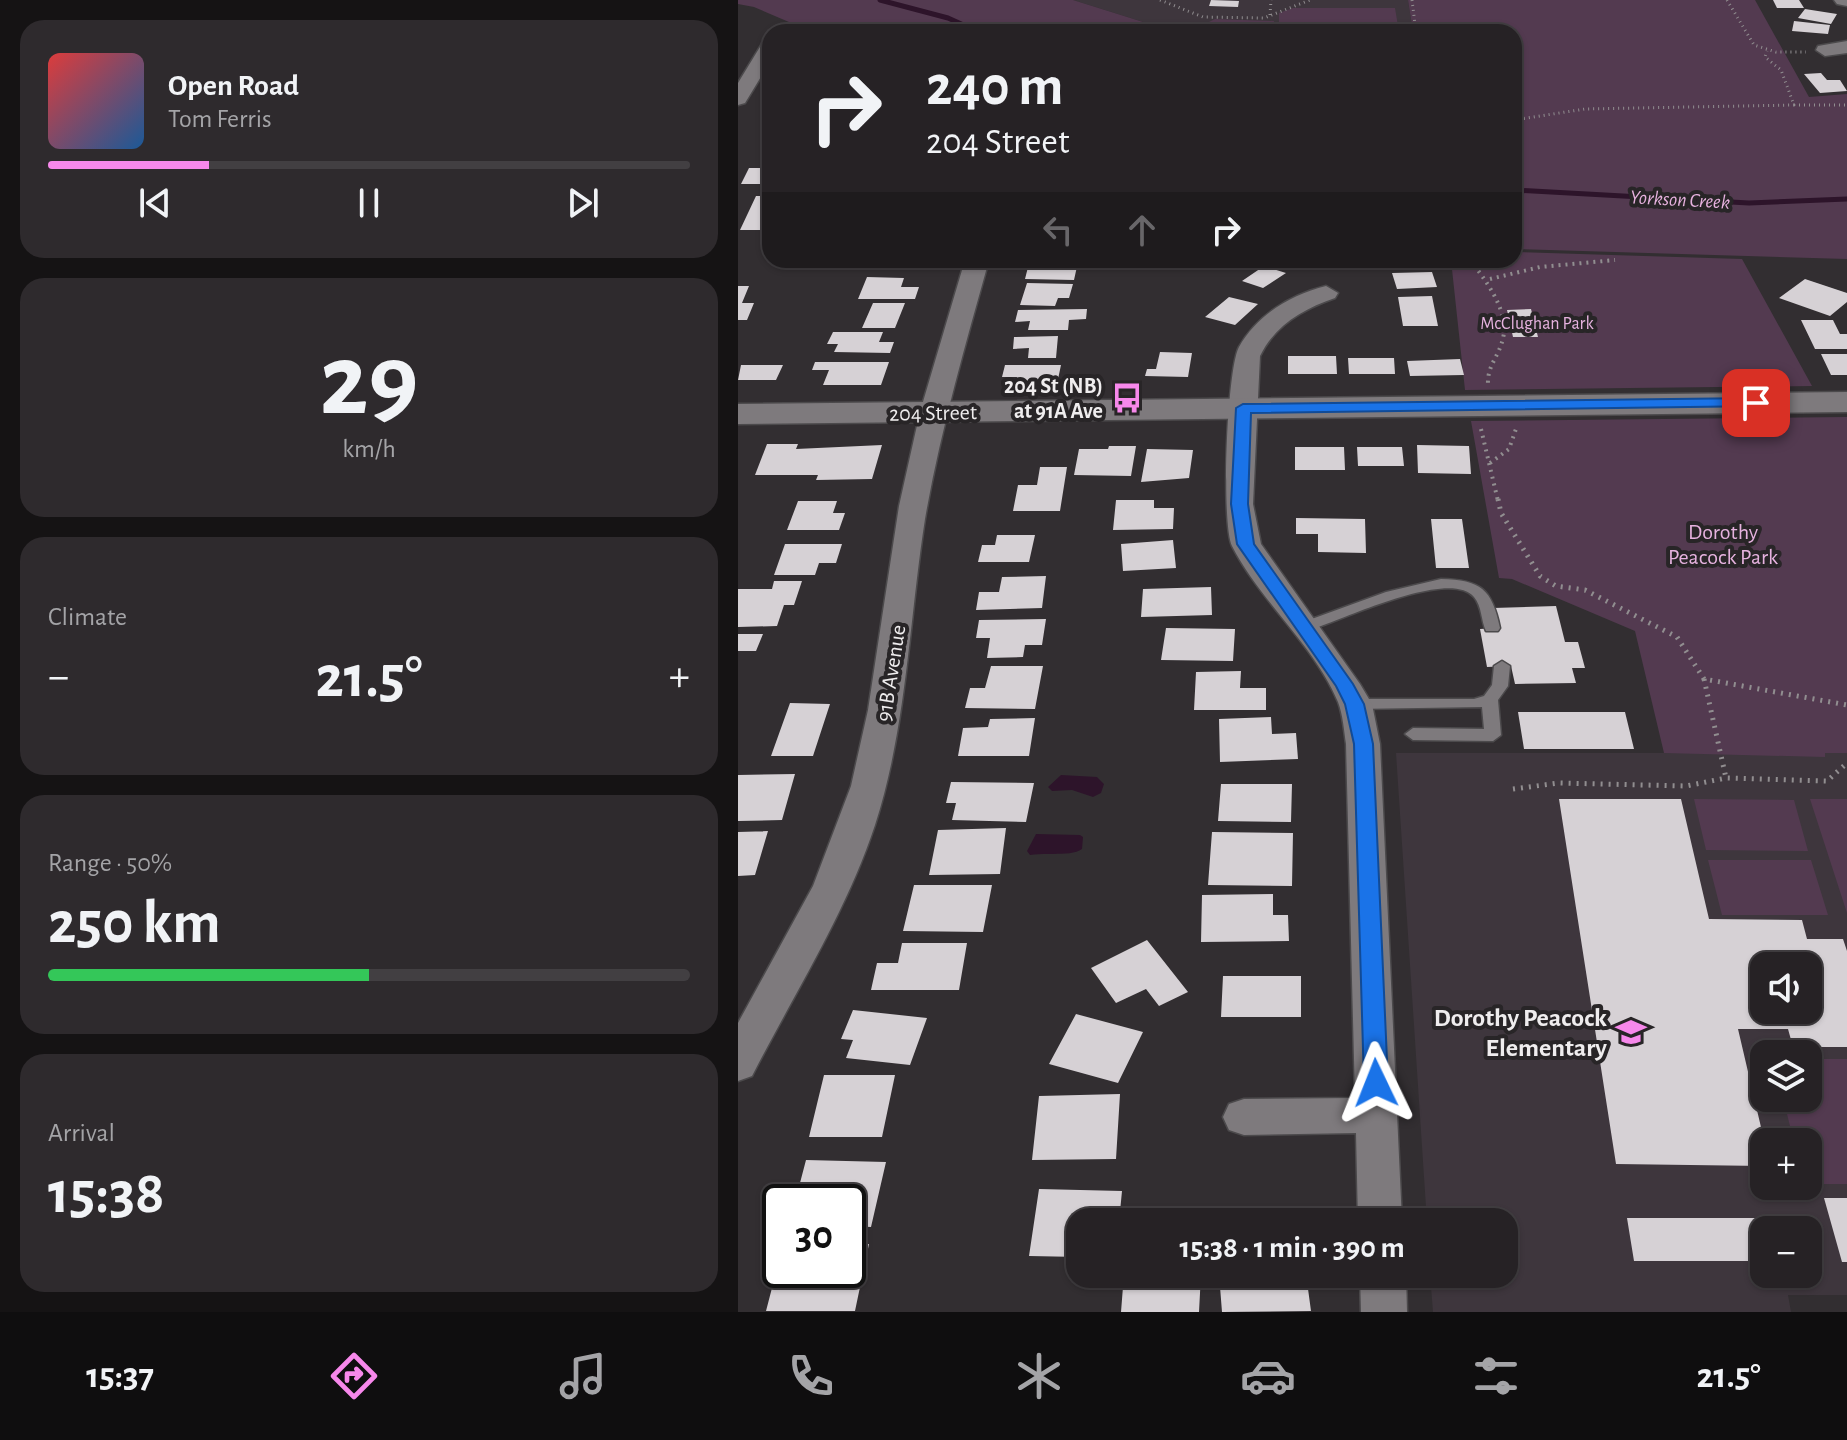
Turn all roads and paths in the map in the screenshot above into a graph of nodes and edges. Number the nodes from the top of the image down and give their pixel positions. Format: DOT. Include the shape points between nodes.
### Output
graph roads {
  1 [pos="1160,0"];
  2 [pos="1271,0"];
  3 [pos="1310,0"];
  4 [pos="1412,0"];
  5 [pos="1727,0"];
  6 [pos="1270,15"];
  7 [pos="1415,24"];
  8 [pos="1847,47"];
  9 [pos="1825,50"];
  10 [pos="1767,51"];
  11 [pos="762,59"];
  12 [pos="738,99"];
  13 [pos="1794,105"];
  14 [pos="1847,105"];
  15 [pos="1522,119"];
  16 [pos="1615,260"];
  17 [pos="975,268"];
  18 [pos="1478,268"];
  19 [pos="1489,279"];
  20 [pos="1326,293"];
  21 [pos="1478,394"];
  22 [pos="1847,402"];
  23 [pos="1243,408"];
  24 [pos="933,412"];
  25 [pos="738,414"];
  26 [pos="1479,417"];
  27 [pos="1516,417"];
  28 [pos="1489,463"];
  29 [pos="1304,627"];
  30 [pos="1492,628"];
  31 [pos="1502,666"];
  32 [pos="1704,679"];
  33 [pos="1490,700"];
  34 [pos="1355,704"];
  35 [pos="1847,705"];
  36 [pos="1413,734"];
  37 [pos="1847,763"];
  38 [pos="1726,778"];
  39 [pos="1513,789"];
  40 [pos="738,1064"];
  41 [pos="1377,1115"];
  42 [pos="1244,1117"];
  43 [pos="1380,1208"];
  44 [pos="1383,1288"];
  45 [pos="1384,1312"];
  1 -- 6 [label="path" via="1203,17"];
  2 -- 6 [label="path"];
  3 -- 6 [label="path"];
  4 -- 7 [label="path"];
  5 -- 10 [label="path" via="1748,39"];
  8 -- 9 [label="street"];
  9 -- 10 [label="path"];
  10 -- 13 [label="path" via="1765,57 1781,70"];
  11 -- 12 [label="street"];
  13 -- 14 [label="path"];
  13 -- 15 [label="path" via="1585,109"];
  16 -- 19 [label="path" via="1540,267"];
  17 -- 24 [label="street, 91B Avenue"];
  18 -- 19 [label="path"];
  19 -- 21 [label="path" via="1504,337 1487,370 1488,385"];
  20 -- 23 [label="street" via="1301,300 1252,343"];
  22 -- 23 [label="street, 204 Street"];
  23 -- 24 [label="street, 204 Street"];
  23 -- 29 [label="street" via="1239,504 1246,544"];
  24 -- 25 [label="street, 204 Street"];
  24 -- 40 [label="street, 91B Avenue" via="911,516 891,685 856,826"];
  26 -- 28 [label="path"];
  27 -- 28 [label="path" via="1515,440"];
  28 -- 32 [label="path" via="1501,513 1540,576 1556,586 1585,590 1677,637"];
  29 -- 30 [label="lane" via="1416,588 1461,584 1474,588 1487,602"];
  29 -- 34 [label="street"];
  31 -- 33 [label="lane" via="1500,686"];
  32 -- 35 [label="path"];
  32 -- 38 [label="path"];
  33 -- 34 [label="lane"];
  33 -- 36 [label="lane" via="1493,735"];
  34 -- 41 [label="street" via="1363,744"];
  37 -- 38 [label="path" via="1827,781"];
  38 -- 39 [label="path" via="1686,786 1559,783"];
  41 -- 42 [label="street"];
  41 -- 43 [label="street"];
  44 -- 45 [label="street"];
}
